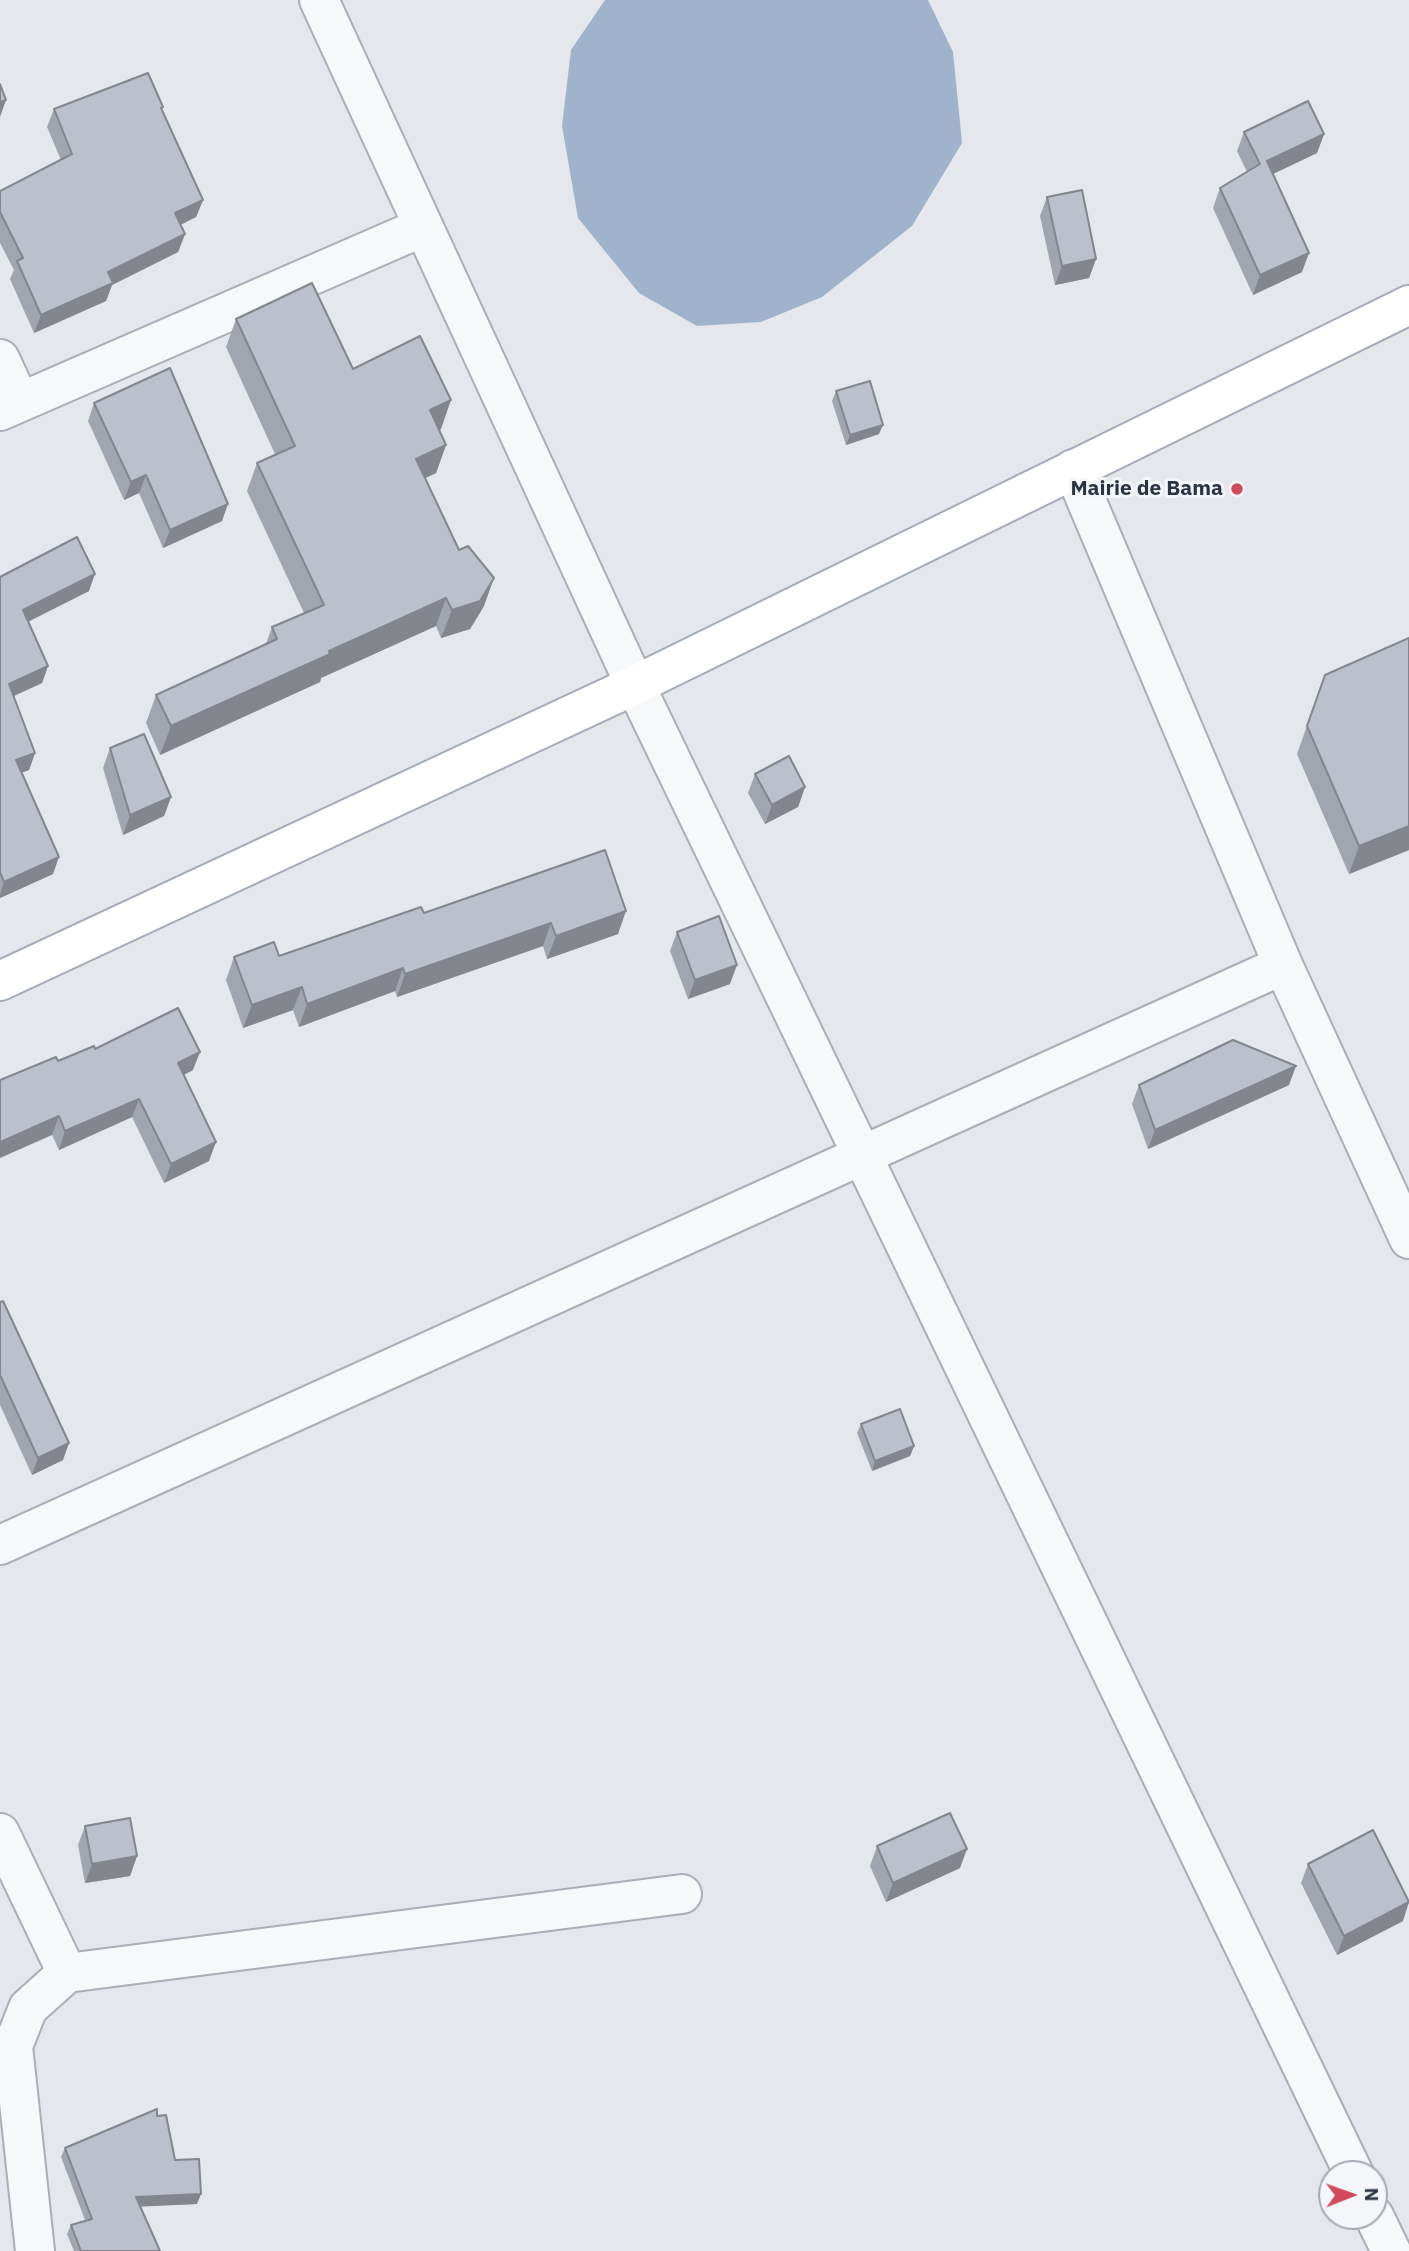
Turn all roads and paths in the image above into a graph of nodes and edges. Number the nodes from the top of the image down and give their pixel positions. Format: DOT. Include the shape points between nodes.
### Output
graph roads {
  1 [pos="319,0"];
  2 [pos="423,227"];
  3 [pos="1409,305"];
  4 [pos="0,359"];
  5 [pos="10,406"];
  6 [pos="1073,469"];
  7 [pos="635,685"];
  8 [pos="1283,965"];
  9 [pos="0,981"];
  10 [pos="861,1155"];
  11 [pos="1409,1238"];
  12 [pos="0,1545"];
  13 [pos="0,1833"];
  14 [pos="682,1894"];
  15 [pos="67,1973"];
  16 [pos="1347,2160"];
  17 [pos="35,2251"];
  1 -- 2 [label="street"];
  2 -- 5 [label="street"];
  2 -- 7 [label="street"];
  3 -- 6 [label="main road"];
  4 -- 5 [label="street"];
  6 -- 7 [label="main road"];
  6 -- 8 [label="street"];
  7 -- 9 [label="main road"];
  7 -- 10 [label="street"];
  8 -- 10 [label="street"];
  8 -- 11 [label="street"];
  10 -- 12 [label="street"];
  10 -- 16 [label="street"];
  13 -- 15 [label="street"];
  14 -- 15 [label="street"];
  15 -- 17 [label="street" via="29,2008 13,2046"];
}
